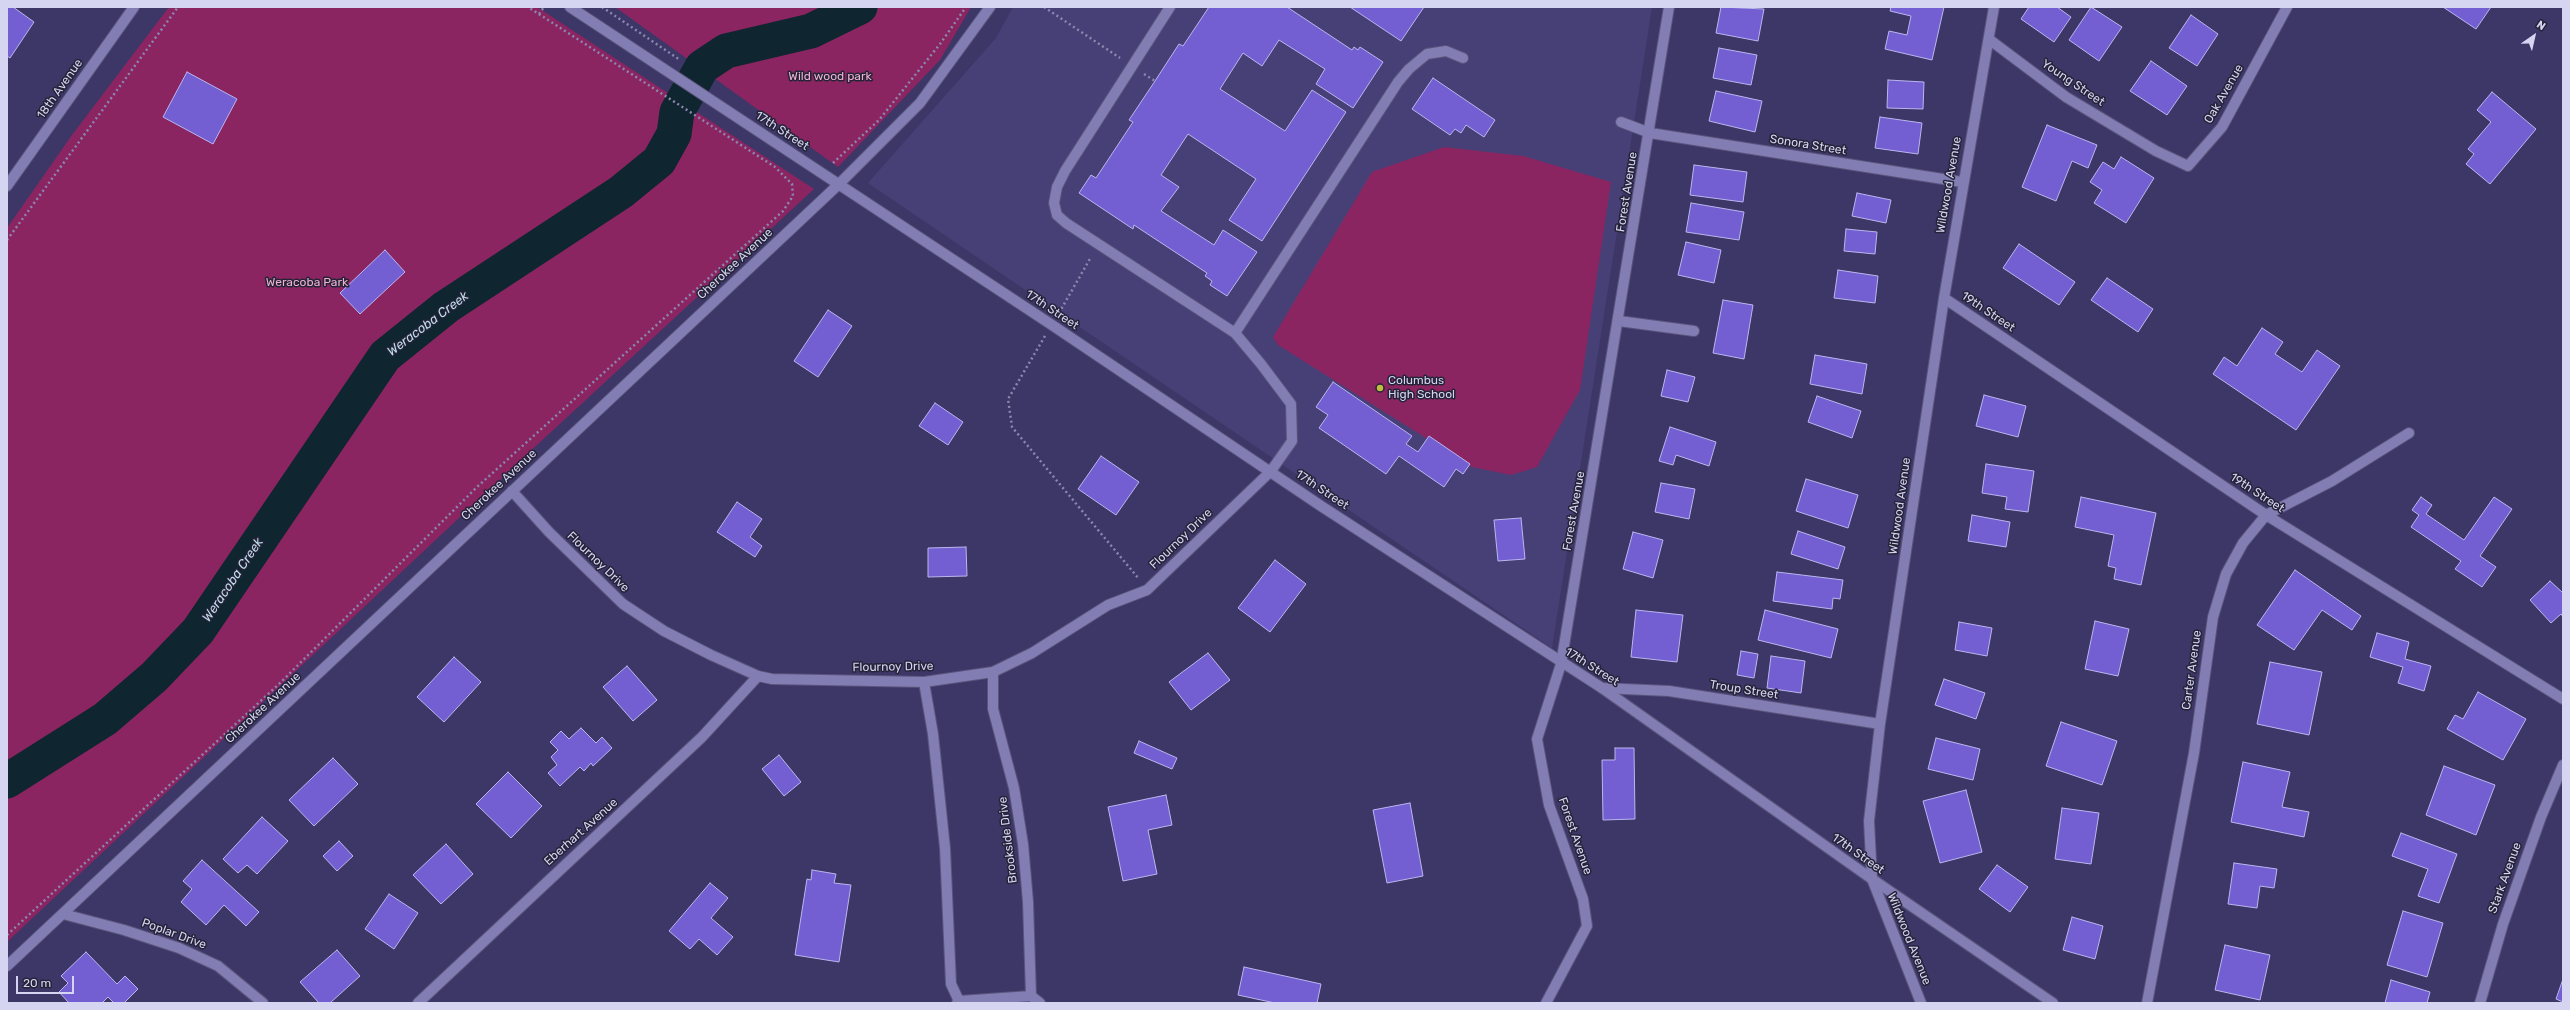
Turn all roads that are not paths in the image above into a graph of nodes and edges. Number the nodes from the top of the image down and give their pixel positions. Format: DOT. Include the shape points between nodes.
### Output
graph roads {
  1 [pos="134,7"];
  2 [pos="570,7"];
  3 [pos="990,7"];
  4 [pos="1170,7"];
  5 [pos="1669,7"];
  6 [pos="1994,7"];
  7 [pos="2286,7"];
  8 [pos="1990,40"];
  9 [pos="1463,58"];
  10 [pos="1621,122"];
  11 [pos="1650,133"];
  12 [pos="2144,144"];
  13 [pos="8,181"];
  14 [pos="1962,182"];
  15 [pos="839,184"];
  16 [pos="1944,298"];
  17 [pos="1619,321"];
  18 [pos="1694,331"];
  19 [pos="1235,334"];
  20 [pos="2409,433"];
  21 [pos="1271,471"];
  22 [pos="512,491"];
  23 [pos="2266,515"];
  24 [pos="1561,664"];
  25 [pos="993,672"];
  26 [pos="758,676"];
  27 [pos="924,682"];
  28 [pos="1602,688"];
  29 [pos="2563,699"];
  30 [pos="1880,724"];
  31 [pos="2563,765"];
  32 [pos="1872,880"];
  33 [pos="63,914"];
  34 [pos="7,966"];
  35 [pos="1031,996"];
  36 [pos="958,1002"];
  37 [pos="263,1003"];
  38 [pos="418,1003"];
  39 [pos="1040,1003"];
  40 [pos="1546,1003"];
  41 [pos="1920,1003"];
  42 [pos="2053,1003"];
  43 [pos="2147,1003"];
  44 [pos="2480,1003"];
  1 -- 13 [label="street, 18th Avenue"];
  2 -- 15 [label="street, 17th Street"];
  3 -- 15 [label="street, Cherokee Avenue" via="920,103"];
  4 -- 19 [label="street, Flournoy Drive" via="1065,171 1057,187 1054,202 1057,215"];
  5 -- 11 [label="street, Forest Avenue"];
  6 -- 8 [label="street, Wildwood Avenue"];
  7 -- 12 [label="street, Oak Avenue" via="2222,127 2188,166"];
  8 -- 12 [label="street, Young Street" via="2066,97"];
  8 -- 14 [label="street, Wildwood Avenue"];
  9 -- 19 [label="street" via="1446,51 1427,54 1398,82"];
  10 -- 11 [label="street, Sonora Street"];
  11 -- 14 [label="street, Sonora Street"];
  11 -- 17 [label="street, Forest Avenue"];
  14 -- 16 [label="street, Wildwood Avenue"];
  15 -- 21 [label="street, 17th Street"];
  15 -- 22 [label="street, Cherokee Avenue"];
  16 -- 23 [label="street, 19th Street"];
  16 -- 30 [label="street, Wildwood Avenue"];
  17 -- 18 [label="street"];
  17 -- 24 [label="street, Forest Avenue"];
  19 -- 21 [label="street, Flournoy Drive" via="1291,404 1292,441"];
  20 -- 23 [label="street, Carter Avenue" via="2332,481"];
  21 -- 24 [label="street, 17th Street"];
  21 -- 25 [label="street, Flournoy Drive" via="1147,590 1108,605 1032,653"];
  22 -- 26 [label="street, Flournoy Drive" via="549,532 622,604 664,631"];
  22 -- 33 [label="street, Cherokee Avenue"];
  23 -- 29 [label="street, 19th Street"];
  23 -- 43 [label="street, Carter Avenue" via="2243,542 2226,574 2213,617 2193,761"];
  24 -- 28 [label="street, 17th Street"];
  24 -- 40 [label="street, Forest Avenue" via="1537,739 1549,805 1583,899 1587,926"];
  25 -- 27 [label="street, Flournoy Drive"];
  25 -- 35 [label="street, Brookside Drive" via="993,709 1014,788 1023,844"];
  26 -- 27 [label="street, Flournoy Drive" via="772,679"];
  26 -- 38 [label="street, Eberhart Avenue" via="702,737"];
  27 -- 36 [label="street" via="945,848 951,984"];
  28 -- 30 [label="street, Troup Street" via="1668,691"];
  28 -- 32 [label="street, 17th Street"];
  30 -- 32 [label="street, Wildwood Avenue" via="1870,821"];
  31 -- 44 [label="street, Stark Avenue" via="2541,817 2503,924"];
  32 -- 41 [label="street, Wildwood Avenue"];
  32 -- 42 [label="street, 17th Street"];
  33 -- 34 [label="street, Cherokee Avenue"];
  33 -- 37 [label="street, Poplar Drive" via="179,948 218,966"];
  35 -- 36 [label="street"];
  35 -- 39 [label="street"];
}
